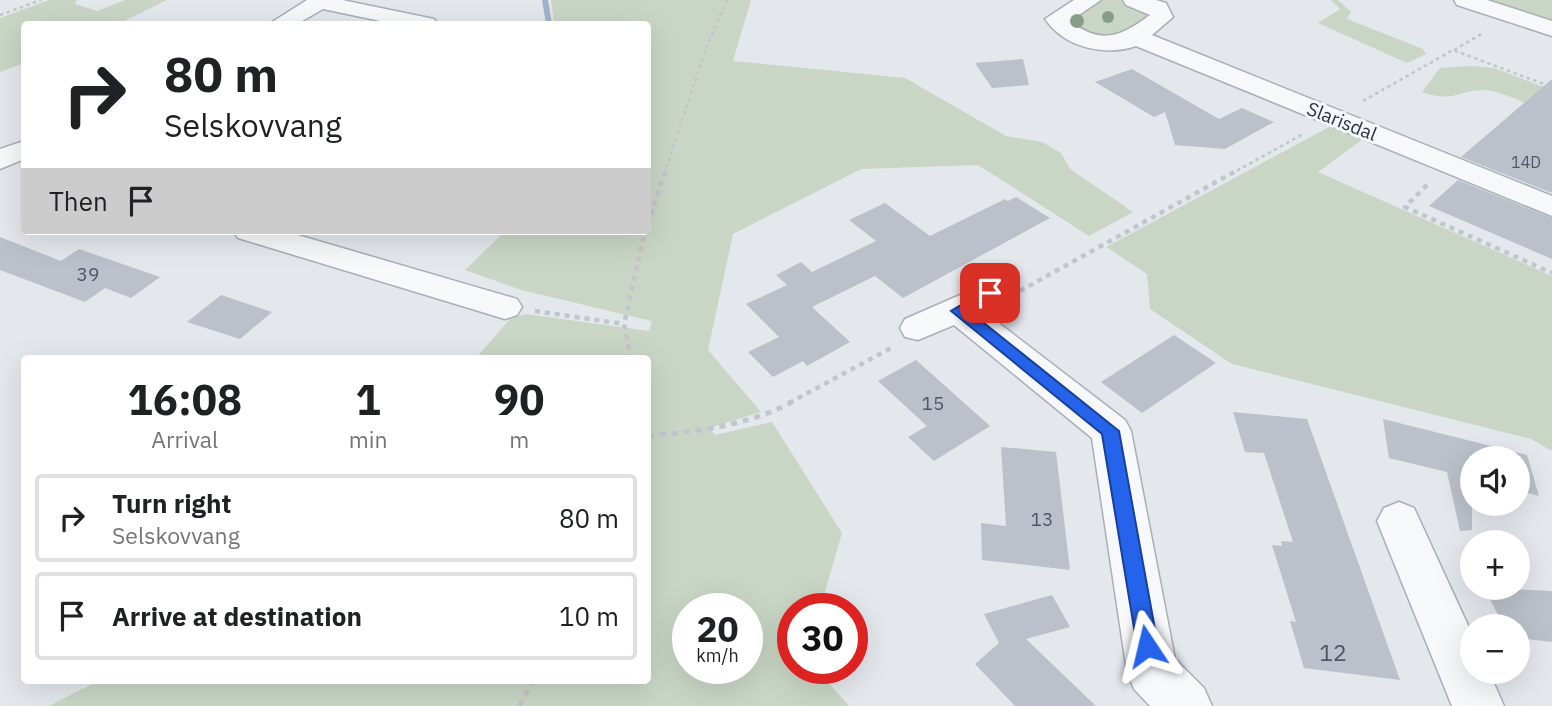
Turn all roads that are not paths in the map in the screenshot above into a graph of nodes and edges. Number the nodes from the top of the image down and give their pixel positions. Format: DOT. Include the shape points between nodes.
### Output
graph roads {
  1 [pos="1090,0"];
  2 [pos="1134,0"];
  3 [pos="1465,0"];
  4 [pos="321,1"];
  5 [pos="286,21"];
  6 [pos="412,21"];
  7 [pos="1552,29"];
  8 [pos="1133,36"];
  9 [pos="1552,207"];
  10 [pos="262,235"];
  11 [pos="505,307"];
  12 [pos="918,328"];
  13 [pos="1399,521"];
  14 [pos="1186,706"];
  15 [pos="1478,706"];
  1 -- 8 [label="street" via="1056,19 1060,27 1100,43 1121,43"];
  2 -- 8 [label="street" via="1158,8 1162,18"];
  3 -- 7 [label="street"];
  4 -- 5 [label="street"];
  4 -- 6 [label="street"];
  8 -- 9 [label="street, Slarisdal"];
  10 -- 11 [label="street"];
  12 -- 14 [label="street" via="974,302 1111,431 1152,672"];
  13 -- 15 [label="street"];
}
